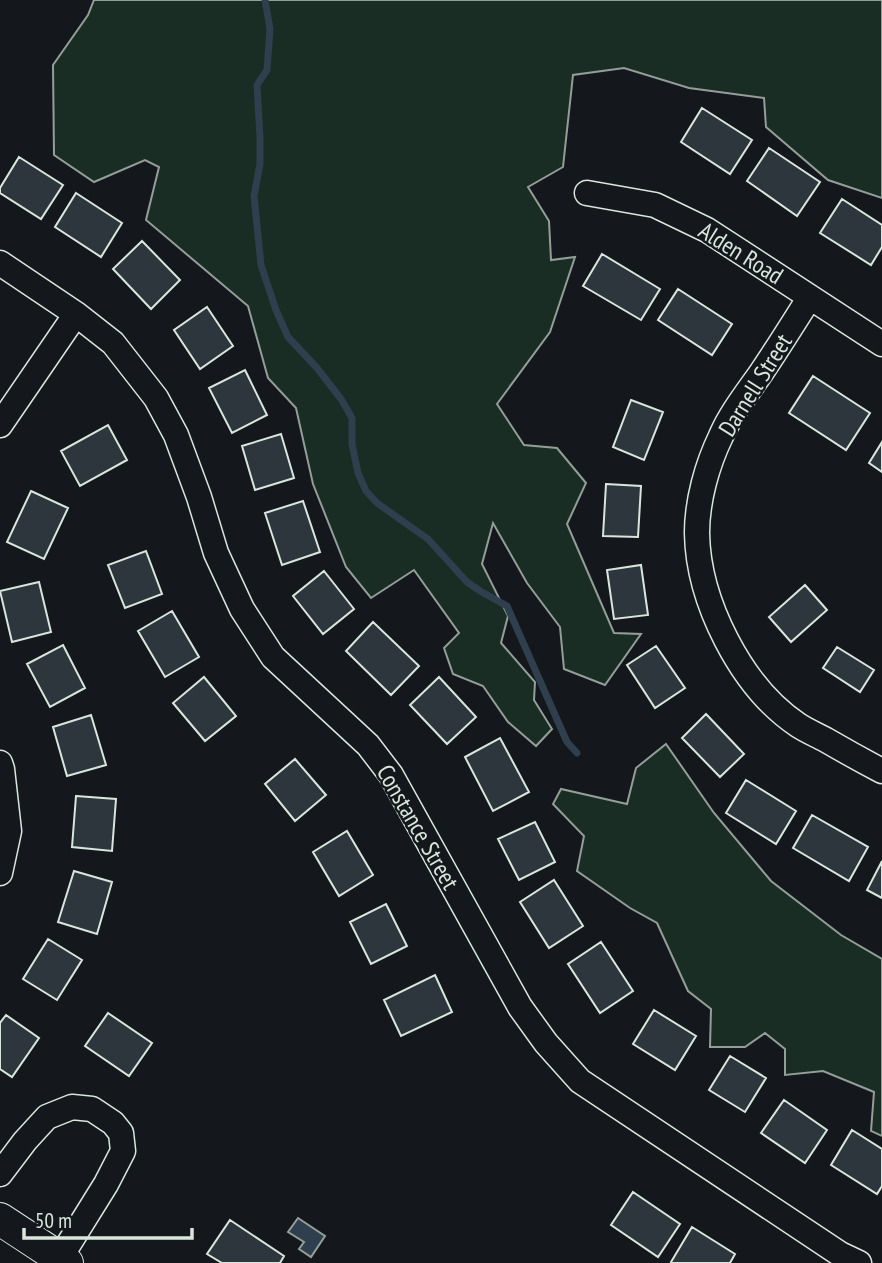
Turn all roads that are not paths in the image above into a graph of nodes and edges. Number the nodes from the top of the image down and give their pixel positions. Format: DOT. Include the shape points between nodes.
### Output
graph roads {
  1 [pos="587,193"];
  2 [pos="0,262"];
  3 [pos="810,297"];
  4 [pos="76,314"];
  5 [pos="882,344"];
  6 [pos="0,425"];
  7 [pos="0,763"];
  8 [pos="882,771"];
  9 [pos="0,873"];
  10 [pos="0,1174"];
  11 [pos="0,1220"];
  12 [pos="63,1261"];
  13 [pos="859,1263"];
  1 -- 3 [label="street, Alden Road" via="655,205 678,215"];
  2 -- 4 [label="street, Constance Street"];
  3 -- 5 [label="street, Alden Road"];
  3 -- 8 [label="street, Darnell Street" via="731,417 712,458 698,514 704,583 709,605 741,667 777,707 798,725"];
  4 -- 6 [label="street"];
  4 -- 13 [label="street, Constance Street" via="113,343 156,398 176,435 216,553 242,609 272,657 368,745 391,775 520,1007 546,1043 580,1081"];
  7 -- 9 [label="street" via="9,831"];
  10 -- 12 [label="street" via="47,1117 72,1107 92,1109 121,1133 123,1151"];
  11 -- 12 [label="main road"];
}
